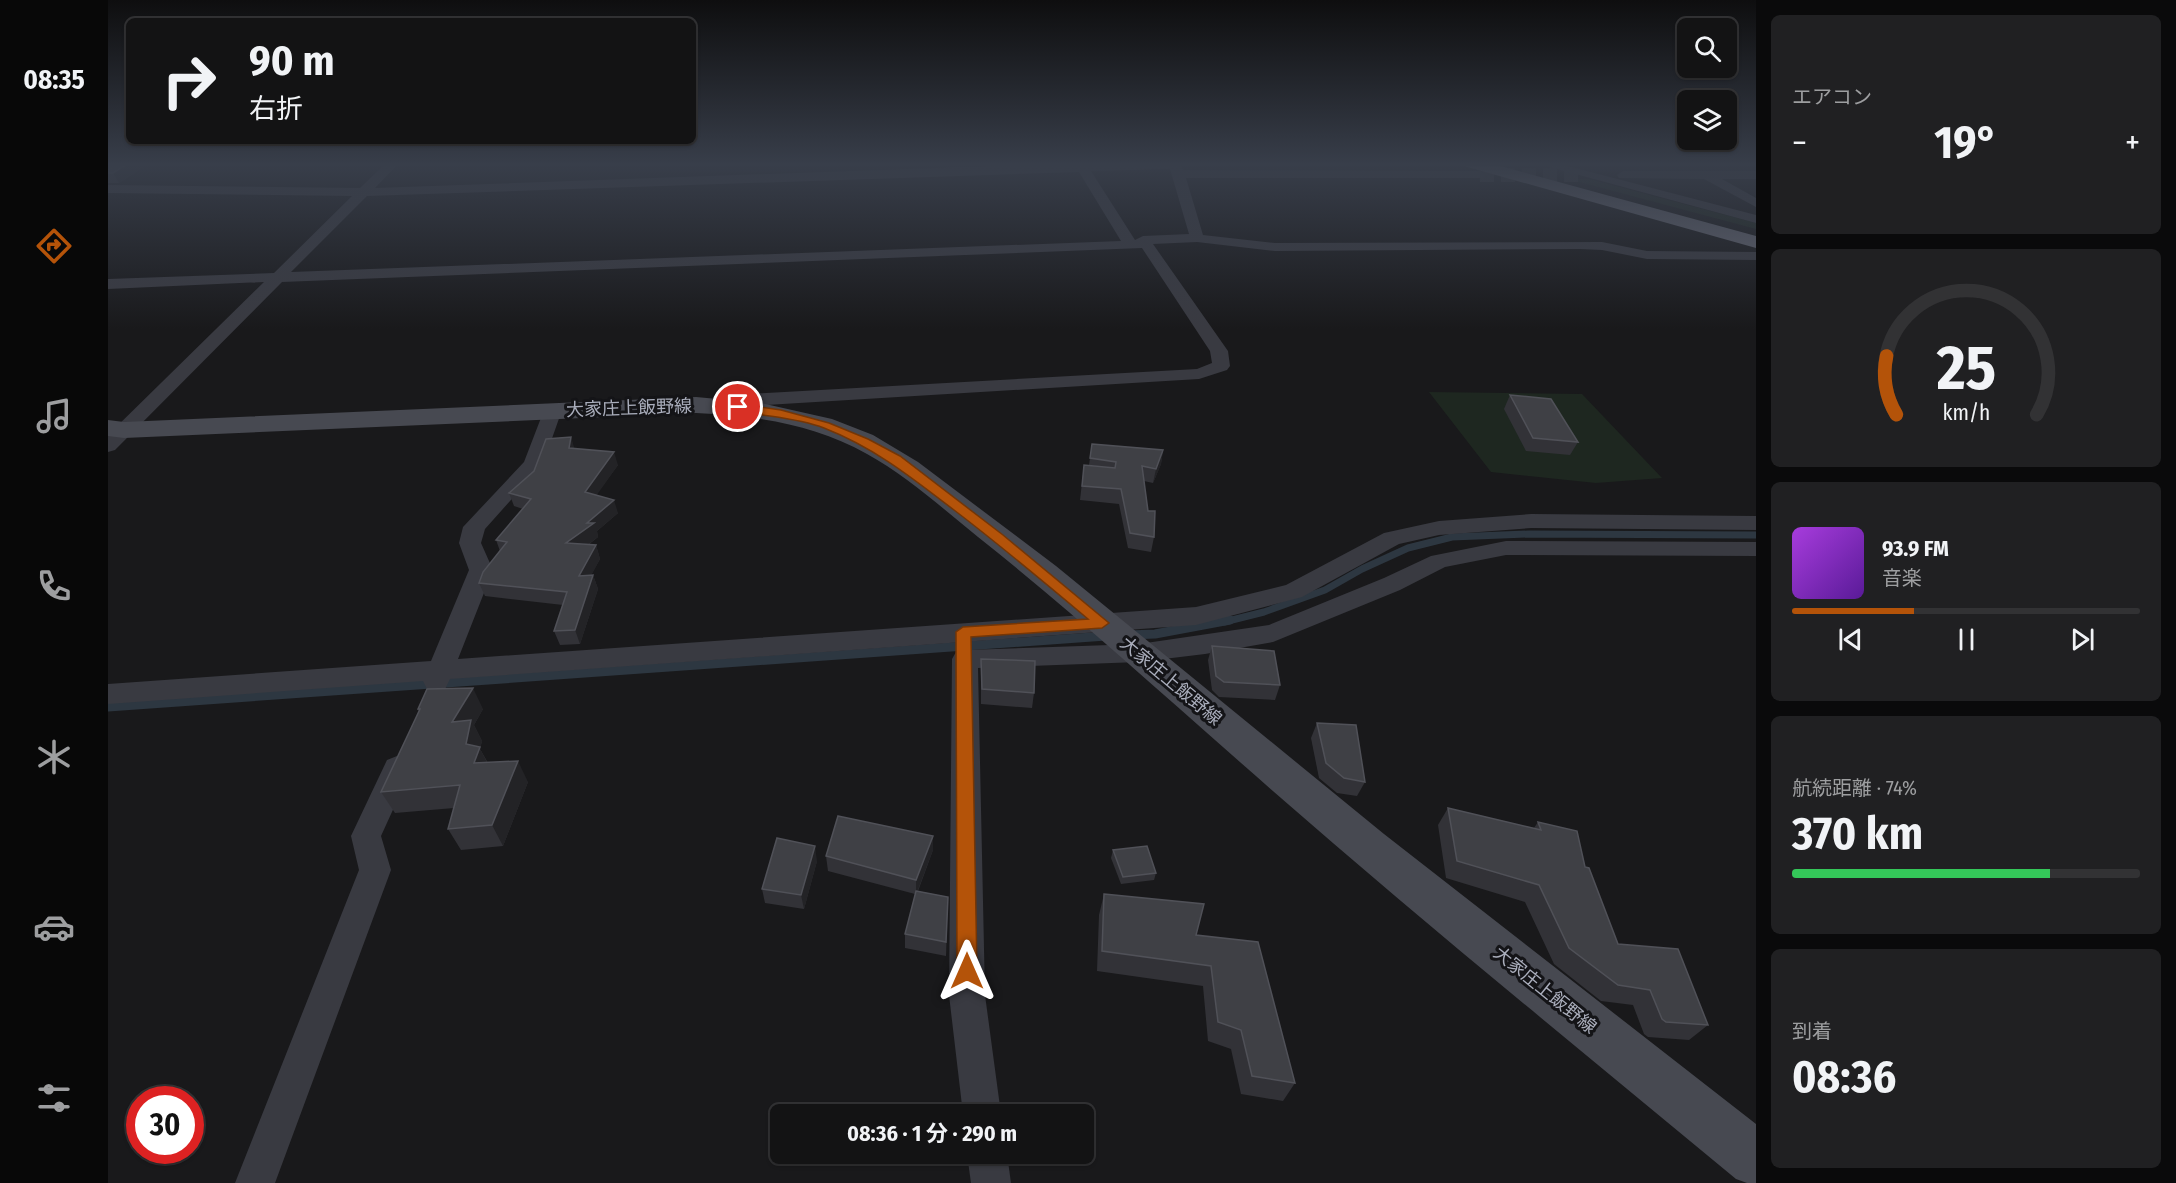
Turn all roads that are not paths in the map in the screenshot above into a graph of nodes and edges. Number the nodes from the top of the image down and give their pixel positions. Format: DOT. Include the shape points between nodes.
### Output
graph roads {
  1 [pos="338,218"];
  2 [pos="1119,218"];
  3 [pos="1191,218"];
  4 [pos="1668,218"];
  5 [pos="1691,218"];
  6 [pos="1756,234"];
  7 [pos="1197,238"];
  8 [pos="1756,242"];
  9 [pos="1138,244"];
  10 [pos="1756,256"];
  11 [pos="277,278"];
  12 [pos="108,284"];
  13 [pos="724,406"];
  14 [pos="553,410"];
  15 [pos="113,435"];
  16 [pos="1756,524"];
  17 [pos="1756,549"];
  18 [pos="1121,638"];
  19 [pos="964,646"];
  20 [pos="441,670"];
  21 [pos="108,694"];
  22 [pos="423,712"];
  23 [pos="408,743"];
  24 [pos="981,1104"];
  25 [pos="1756,1158"];
  26 [pos="988,1164"];
  27 [pos="255,1183"];
  28 [pos="991,1183"];
  1 -- 11 [label="street"];
  2 -- 9 [label="street"];
  3 -- 7 [label="street"];
  4 -- 8 [label="highway"];
  5 -- 6 [label="highway"];
  7 -- 9 [label="street" via="1143,240"];
  7 -- 10 [label="street" via="1275,247 1580,245 1647,255"];
  9 -- 11 [label="street"];
  9 -- 13 [label="street" via="1219,351 1221,366 1199,374 748,399"];
  11 -- 12 [label="street"];
  11 -- 15 [label="street"];
  13 -- 14 [label="main road, 大家庄上飯野線"];
  13 -- 18 [label="main road, 大家庄上飯野線" via="781,413 825,425 896,459"];
  14 -- 15 [label="main road, 大家庄上飯野線"];
  14 -- 20 [label="street" via="533,464 474,527 470,543 481,570"];
  16 -- 18 [label="street" via="1531,521 1439,528 1392,538 1294,591"];
  17 -- 18 [label="street" via="1506,548 1440,561 1273,633 1205,645"];
  18 -- 19 [label="street"];
  18 -- 19 [label="street"];
  18 -- 25 [label="main road, 大家庄上飯野線" via="1348,832"];
  19 -- 20 [label="street"];
  19 -- 24 [label="street" via="967,995"];
  20 -- 21 [label="street"];
  20 -- 22 [label="street"];
  23 -- 27 [label="street" via="366,836 375,870"];
  26 -- 28 [label="street"];
}
